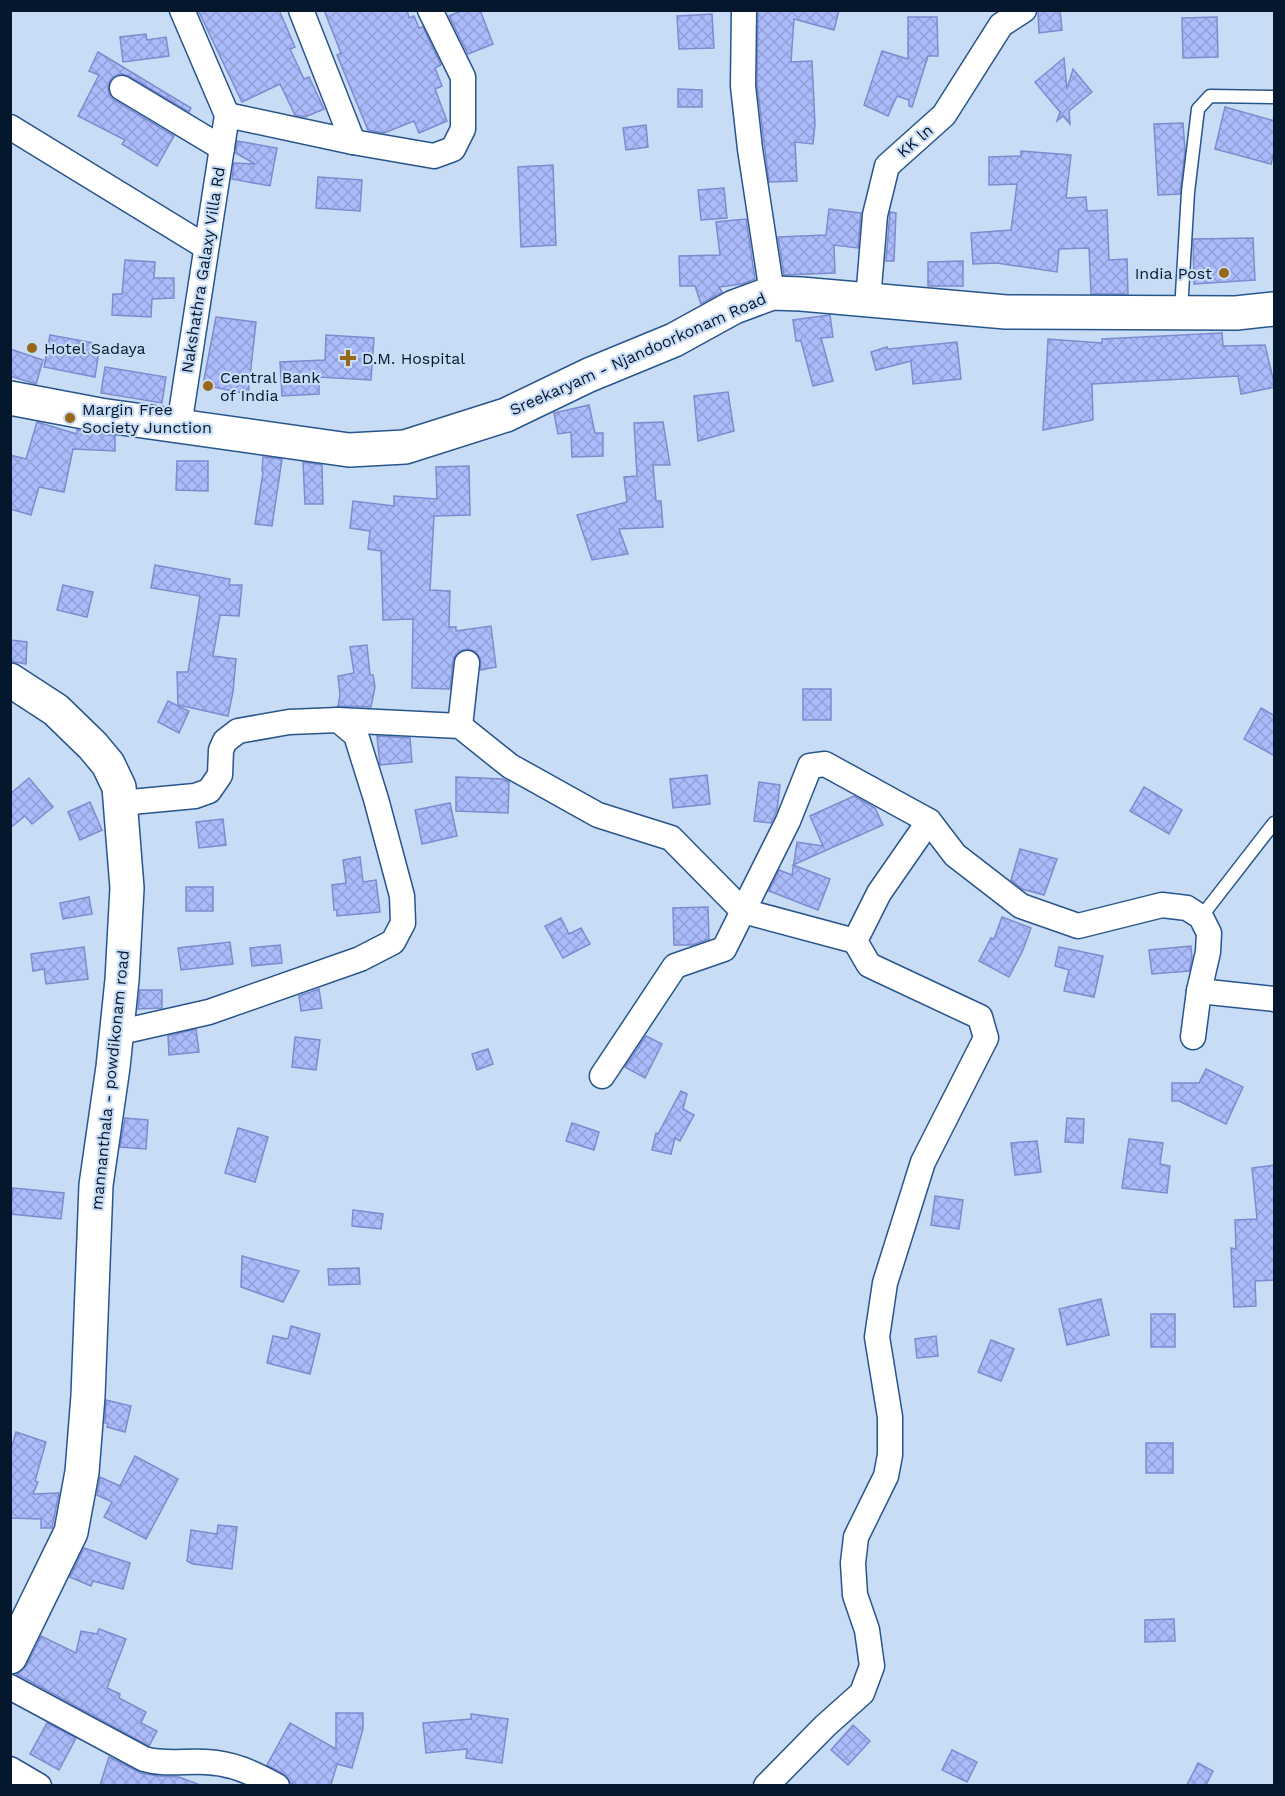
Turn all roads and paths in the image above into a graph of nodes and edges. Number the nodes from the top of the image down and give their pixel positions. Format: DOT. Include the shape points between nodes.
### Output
graph roads {
  1 [pos="182,10"];
  2 [pos="301,10"];
  3 [pos="430,10"];
  4 [pos="744,10"];
  5 [pos="1024,10"];
  6 [pos="122,88"];
  7 [pos="1275,97"];
  8 [pos="226,115"];
  9 [pos="10,127"];
  10 [pos="353,142"];
  11 [pos="222,148"];
  12 [pos="206,247"];
  13 [pos="772,293"];
  14 [pos="868,300"];
  15 [pos="1275,309"];
  16 [pos="1180,312"];
  17 [pos="10,398"];
  18 [pos="179,426"];
  19 [pos="467,663"];
  20 [pos="10,680"];
  21 [pos="338,720"];
  22 [pos="460,726"];
  23 [pos="120,803"];
  24 [pos="929,820"];
  25 [pos="1275,823"];
  26 [pos="743,911"];
  27 [pos="1201,917"];
  28 [pos="855,941"];
  29 [pos="1199,991"];
  30 [pos="1275,999"];
  31 [pos="116,1033"];
  32 [pos="1193,1037"];
  33 [pos="602,1076"];
  34 [pos="10,1657"];
  35 [pos="10,1687"];
  36 [pos="10,1768"];
  37 [pos="39,1785"];
  38 [pos="277,1785"];
  39 [pos="766,1785"];
  1 -- 8 [label="street, Nakshathra Galaxy Villa Rd"];
  2 -- 10 [label="street"];
  3 -- 10 [label="street" via="463,77 463,129 453,149 434,156"];
  4 -- 13 [label="street" via="743,86"];
  5 -- 14 [label="street, KK ln" via="1001,25 944,115 887,166 875,215"];
  6 -- 11 [label="street"];
  7 -- 16 [label="lane" via="1210,96 1197,109"];
  8 -- 10 [label="street"];
  8 -- 11 [label="street, Nakshathra Galaxy Villa Rd"];
  9 -- 12 [label="street"];
  11 -- 12 [label="street, Nakshathra Galaxy Villa Rd"];
  12 -- 18 [label="street, Nakshathra Galaxy Villa Rd"];
  13 -- 14 [label="main road, Sreekaryam - Njandoorkonam Road"];
  13 -- 18 [label="main road, Sreekaryam - Njandoorkonam Road" via="734,307 674,340 506,415 405,447 349,450"];
  14 -- 16 [label="main road, Sreekaryam - Njandoorkonam Road" via="1006,312"];
  15 -- 16 [label="main road, Sreekaryam - Njandoorkonam Road"];
  17 -- 18 [label="main road, Sreekaryam - Njandoorkonam Road"];
  19 -- 22 [label="street"];
  20 -- 23 [label="main road, mannanthala - powdikonam road" via="56,710 93,746 108,764 119,787"];
  21 -- 22 [label="street"];
  21 -- 23 [label="street" via="289,722 238,731 225,741 220,775 209,791 195,796"];
  21 -- 31 [label="street" via="356,735 402,896 402,923 393,942 360,959 209,1012"];
  22 -- 26 [label="street" via="510,766 598,815 671,838"];
  23 -- 31 [label="main road, mannanthala - powdikonam road" via="127,888"];
  24 -- 26 [label="street" via="825,764 810,766 788,821"];
  24 -- 27 [label="street" via="955,855 1021,906 1078,926 1162,905 1187,909"];
  24 -- 28 [label="street" via="879,893"];
  25 -- 27 [label="lane"];
  26 -- 28 [label="street"];
  26 -- 33 [label="street" via="724,948 675,966"];
  27 -- 29 [label="street" via="1209,933 1209,952"];
  28 -- 39 [label="street" via="868,965 980,1017 986,1038 923,1162 885,1283 877,1337 890,1417 890,1455 886,1476 856,1537 853,1563 855,1595 867,1630 872,1666 862,1693"];
  29 -- 30 [label="street"];
  29 -- 32 [label="street"];
  31 -- 34 [label="main road, mannanthala - powdikonam road" via="96,1185 82,1473 71,1532"];
  35 -- 38 [label="street" via="144,1759 156,1763 230,1764"];
  36 -- 37 [label="street"];
}
